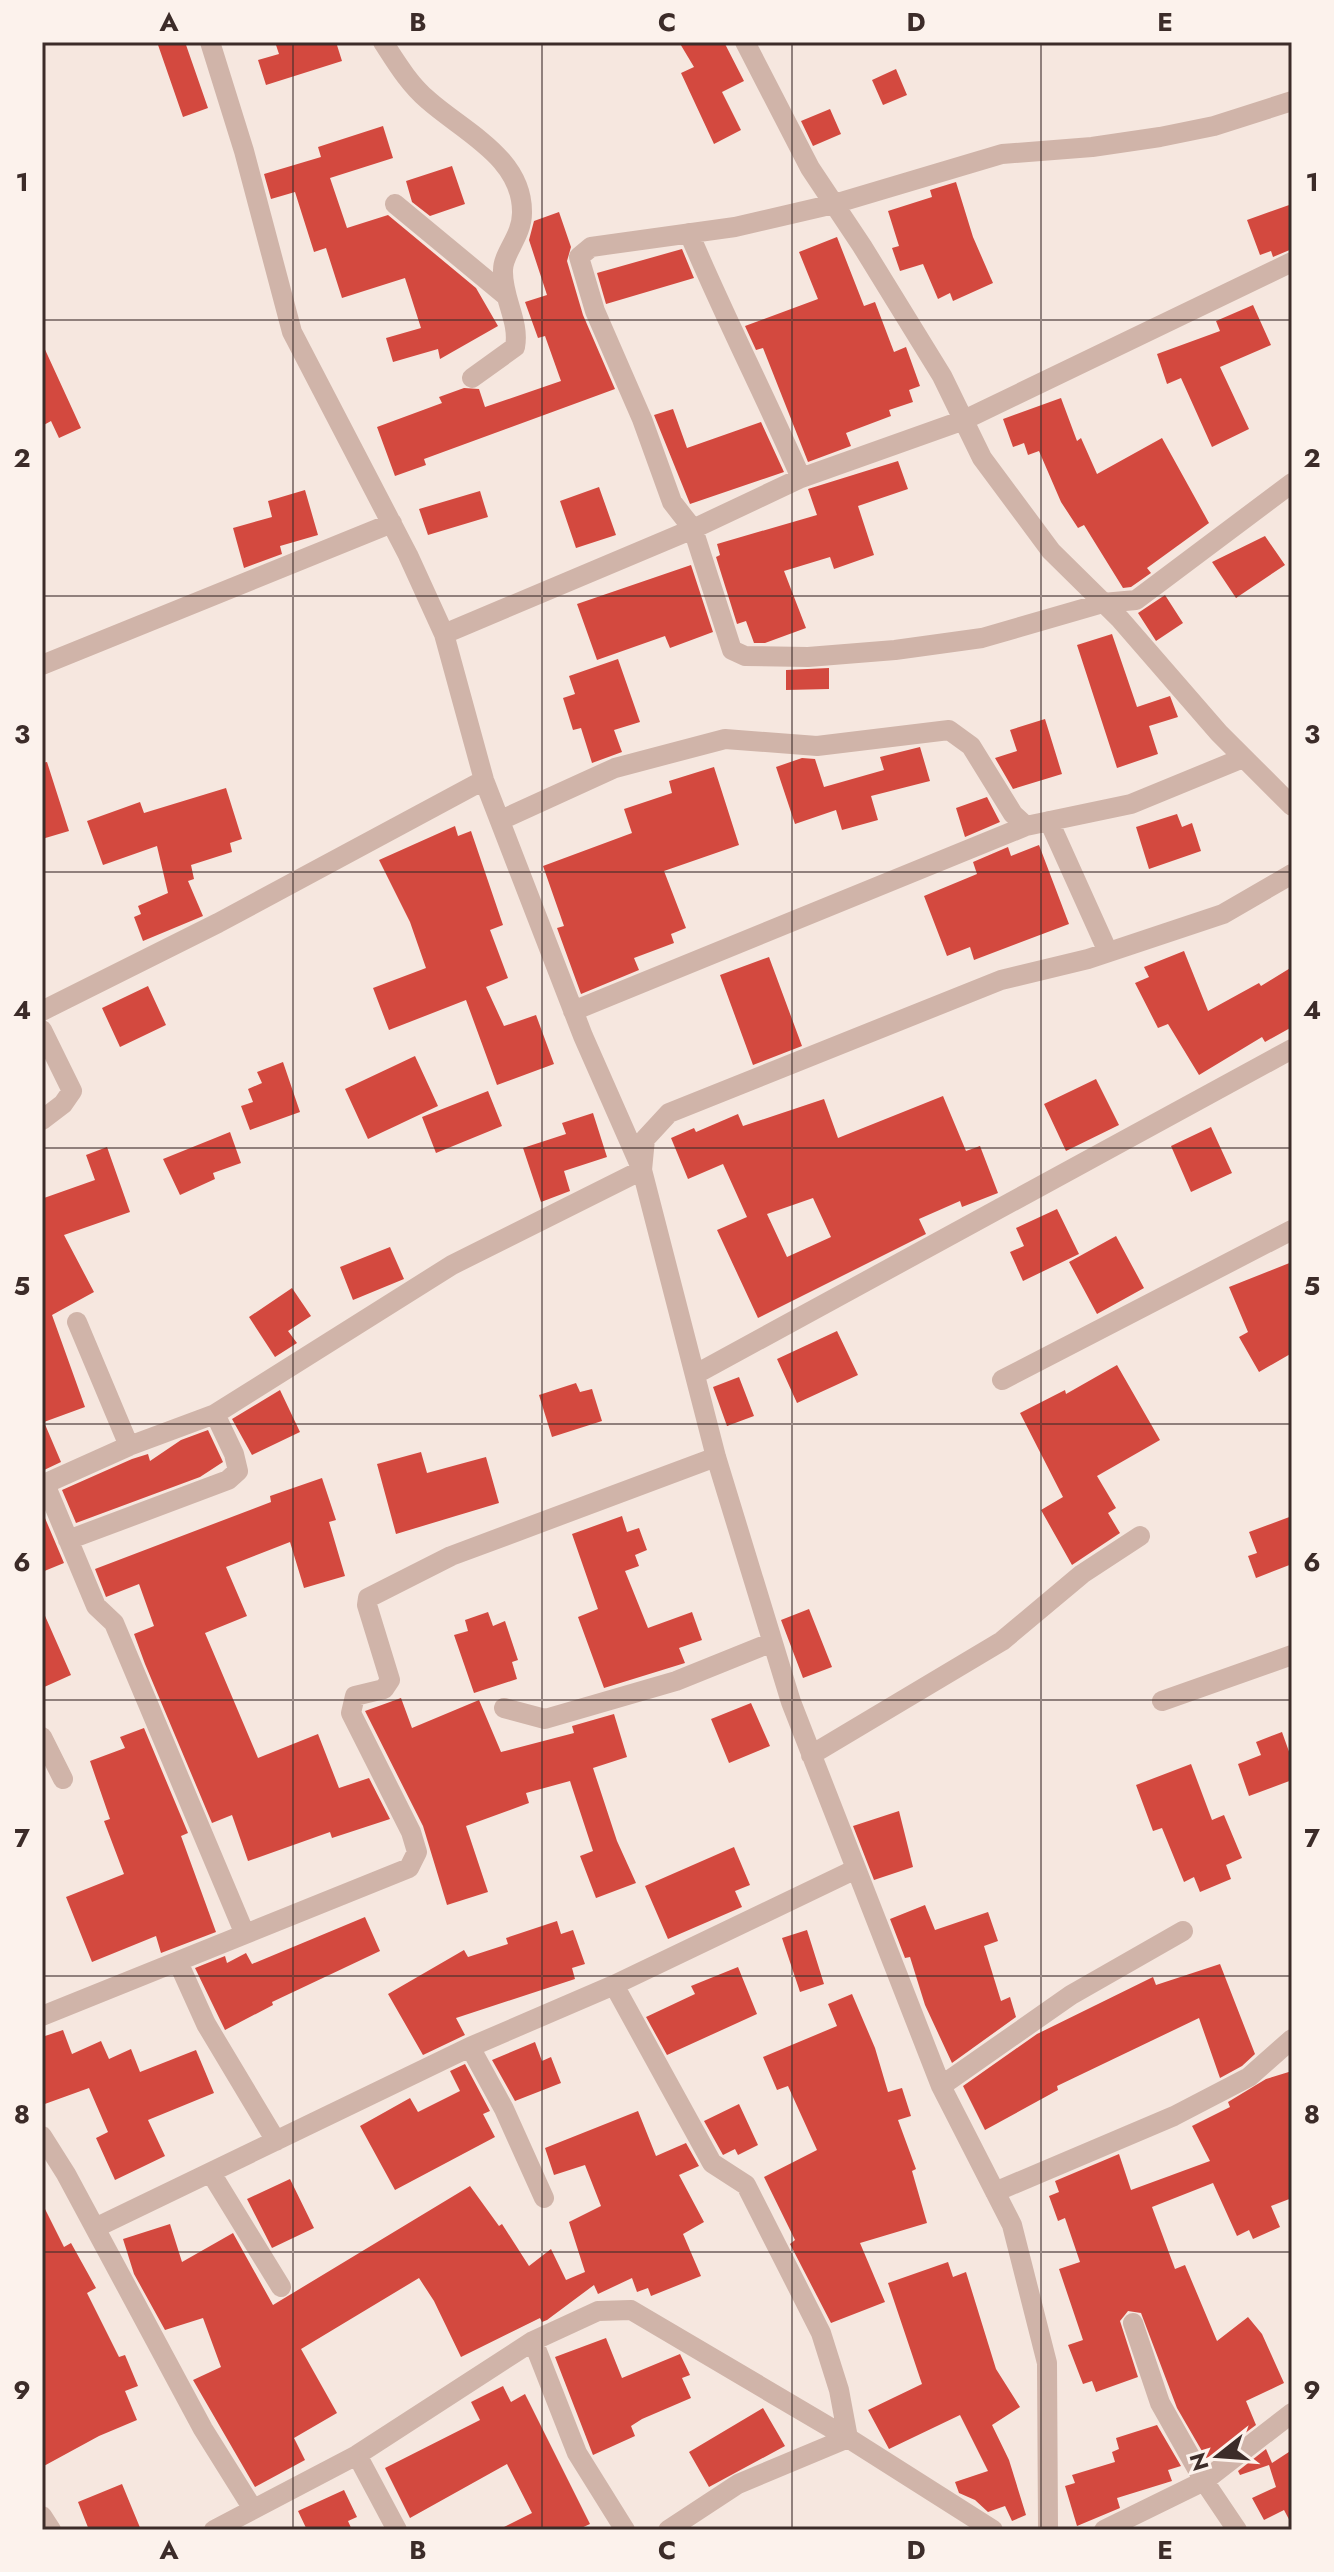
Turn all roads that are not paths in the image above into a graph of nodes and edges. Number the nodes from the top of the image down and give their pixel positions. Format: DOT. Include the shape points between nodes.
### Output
graph roads {
  1 [pos="210,42"];
  2 [pos="383,42"];
  3 [pos="745,42"];
  4 [pos="1292,101"];
  5 [pos="395,204"];
  6 [pos="834,204"];
  7 [pos="689,233"];
  8 [pos="1292,262"];
  9 [pos="505,295"];
  10 [pos="472,378"];
  11 [pos="964,420"];
  12 [pos="801,478"];
  13 [pos="1292,483"];
  14 [pos="392,523"];
  15 [pos="693,529"];
  16 [pos="1103,603"];
  17 [pos="444,634"];
  18 [pos="42,665"];
  19 [pos="1243,758"];
  20 [pos="484,780"];
  21 [pos="1292,806"];
  22 [pos="501,820"];
  23 [pos="1049,821"];
  24 [pos="1026,826"];
  25 [pos="1292,874"];
  26 [pos="1108,952"];
  27 [pos="42,1011"];
  28 [pos="573,1011"];
  29 [pos="42,1030"];
  30 [pos="1292,1049"];
  31 [pos="42,1120"];
  32 [pos="642,1170"];
  33 [pos="1292,1230"];
  34 [pos="77,1322"];
  35 [pos="696,1374"];
  36 [pos="1002,1380"];
  37 [pos="215,1414"];
  38 [pos="129,1446"];
  39 [pos="716,1457"];
  40 [pos="44,1485"];
  41 [pos="1140,1536"];
  42 [pos="68,1540"];
  43 [pos="770,1643"];
  44 [pos="1289,1663"];
  45 [pos="1162,1701"];
  46 [pos="504,1708"];
  47 [pos="42,1737"];
  48 [pos="811,1755"];
  49 [pos="63,1779"];
  50 [pos="856,1869"];
  51 [pos="1183,1931"];
  52 [pos="244,1932"];
  53 [pos="178,1962"];
  54 [pos="614,1985"];
  55 [pos="42,2016"];
  56 [pos="1292,2039"];
  57 [pos="470,2047"];
  58 [pos="941,2086"];
  59 [pos="42,2136"];
  60 [pos="276,2141"];
  61 [pos="211,2173"];
  62 [pos="995,2192"];
  63 [pos="544,2198"];
  64 [pos="95,2228"];
  65 [pos="281,2287"];
  66 [pos="1133,2323"];
  67 [pos="533,2341"];
  68 [pos="1292,2413"];
  69 [pos="848,2438"];
  70 [pos="357,2455"];
  71 [pos="1204,2481"];
  72 [pos="253,2509"];
  73 [pos="42,2516"];
  74 [pos="51,2530"];
  75 [pos="214,2530"];
  76 [pos="397,2530"];
  77 [pos="625,2530"];
  78 [pos="668,2530"];
  79 [pos="993,2530"];
  80 [pos="1048,2530"];
  81 [pos="1104,2530"];
  82 [pos="1237,2530"];
  1 -- 14 [label="street" via="292,332"];
  2 -- 9 [label="street" via="426,99 502,160 516,180 520,235 502,266"];
  3 -- 6 [label="street"];
  4 -- 6 [label="street" via="1160,137 1002,154"];
  5 -- 9 [label="street"];
  6 -- 7 [label="street"];
  6 -- 11 [label="street"];
  7 -- 12 [label="street"];
  7 -- 15 [label="street" via="591,247 579,257 595,311 672,502"];
  8 -- 11 [label="street"];
  9 -- 10 [label="street" via="518,332 515,347"];
  11 -- 12 [label="street"];
  11 -- 16 [label="street" via="982,458 1037,535"];
  12 -- 15 [label="street"];
  13 -- 16 [label="street" via="1136,600"];
  14 -- 17 [label="street"];
  14 -- 18 [label="street"];
  15 -- 16 [label="street" via="732,650 745,656 808,657 982,638"];
  15 -- 17 [label="street"];
  16 -- 19 [label="street"];
  17 -- 20 [label="street"];
  19 -- 21 [label="street"];
  19 -- 23 [label="street" via="1131,804"];
  20 -- 22 [label="street"];
  20 -- 27 [label="street"];
  22 -- 24 [label="street" via="615,768 725,739 817,746 949,730 971,746"];
  22 -- 28 [label="street"];
  23 -- 24 [label="street"];
  23 -- 26 [label="street"];
  24 -- 28 [label="street"];
  25 -- 26 [label="street" via="1223,914"];
  26 -- 32 [label="street" via="1001,980 669,1113 645,1139"];
  28 -- 32 [label="street"];
  29 -- 31 [label="street" via="72,1091"];
  30 -- 35 [label="street"];
  32 -- 35 [label="street"];
  32 -- 37 [label="street" via="452,1265"];
  33 -- 36 [label="street"];
  34 -- 38 [label="street"];
  35 -- 39 [label="street"];
  37 -- 38 [label="street"];
  37 -- 42 [label="street" via="238,1471 228,1480"];
  38 -- 40 [label="street"];
  39 -- 43 [label="street"];
  39 -- 52 [label="street" via="451,1556 368,1598 390,1680 384,1689 355,1696 351,1713 417,1852 409,1868"];
  40 -- 42 [label="street"];
  41 -- 48 [label="street" via="1082,1574 1002,1641"];
  42 -- 52 [label="street" via="96,1606 114,1623"];
  43 -- 46 [label="street" via="676,1681 545,1719"];
  43 -- 48 [label="street"];
  44 -- 45 [label="street"];
  47 -- 49 [label="street"];
  48 -- 50 [label="street"];
  50 -- 54 [label="street"];
  50 -- 58 [label="street"];
  51 -- 58 [label="street" via="1071,1995"];
  52 -- 53 [label="street"];
  53 -- 55 [label="street"];
  53 -- 60 [label="street" via="206,2024"];
  54 -- 57 [label="street"];
  54 -- 69 [label="street" via="712,2163 746,2185 821,2333"];
  56 -- 62 [label="street" via="1249,2077 1174,2116"];
  57 -- 60 [label="street"];
  57 -- 63 [label="street"];
  58 -- 62 [label="street"];
  59 -- 64 [label="street"];
  60 -- 61 [label="street"];
  61 -- 64 [label="street"];
  61 -- 65 [label="street"];
  62 -- 80 [label="street" via="1012,2225 1047,2363"];
  64 -- 72 [label="street" via="203,2429"];
  66 -- 71 [label="street" via="1160,2403"];
  67 -- 69 [label="street" via="598,2311 631,2310"];
  67 -- 70 [label="street"];
  67 -- 77 [label="street" via="577,2453"];
  68 -- 71 [label="street"];
  69 -- 78 [label="street" via="738,2484"];
  69 -- 79 [label="street"];
  70 -- 72 [label="street"];
  70 -- 76 [label="street"];
  71 -- 81 [label="street"];
  71 -- 82 [label="street"];
  72 -- 75 [label="street"];
  73 -- 74 [label="street"];
}
